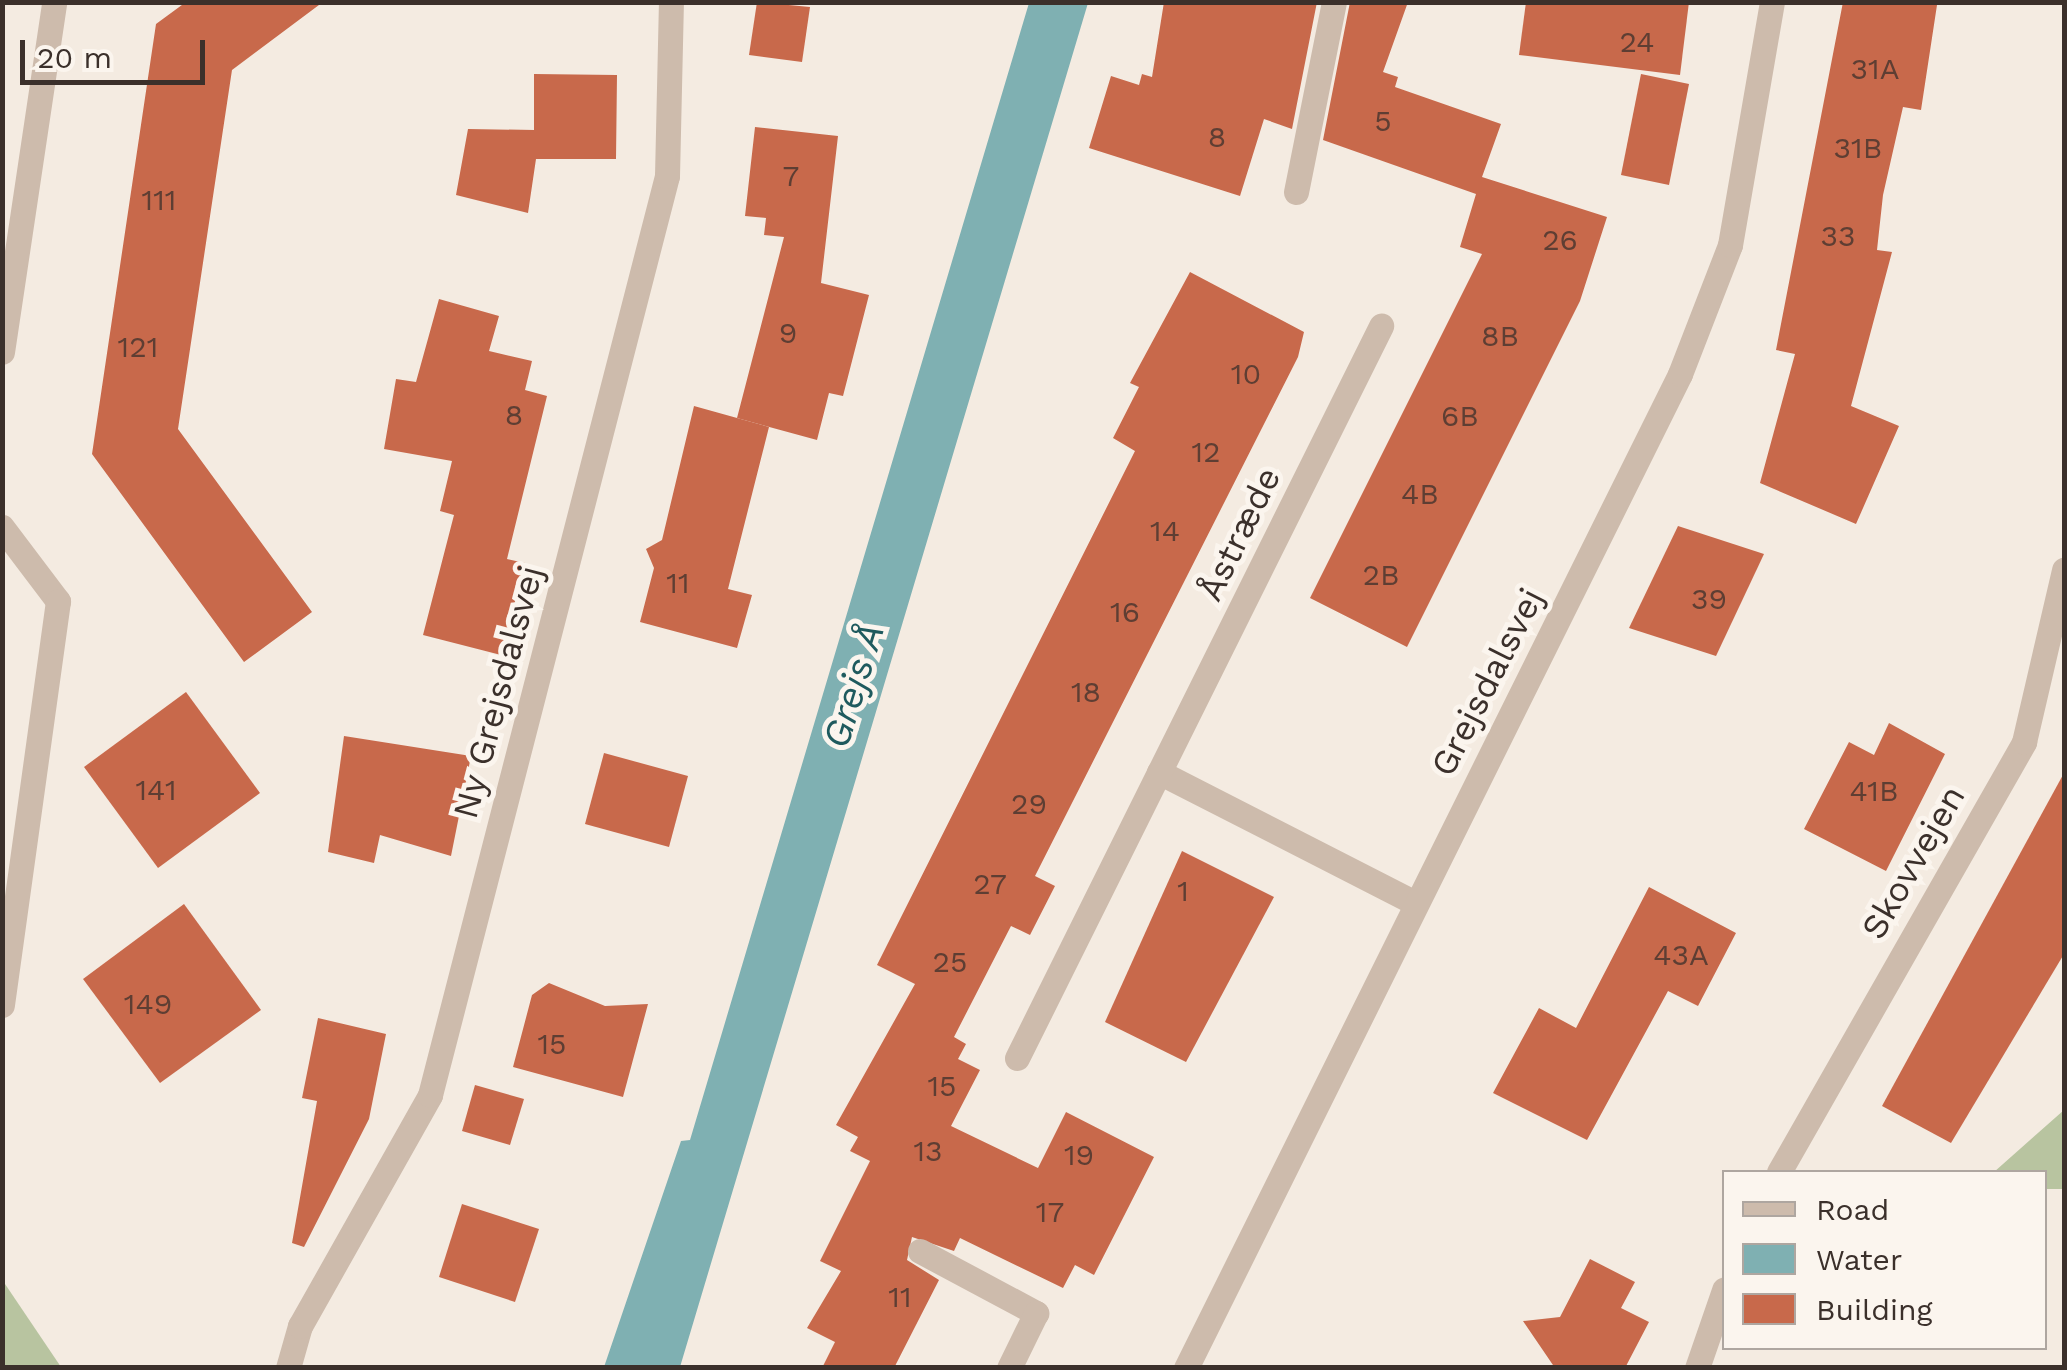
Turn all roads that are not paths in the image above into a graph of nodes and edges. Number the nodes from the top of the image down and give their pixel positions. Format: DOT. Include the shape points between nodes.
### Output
graph roads {
  1 [pos="54,2"];
  2 [pos="671,2"];
  3 [pos="1334,2"];
  4 [pos="1772,2"];
  5 [pos="1296,192"];
  6 [pos="1381,326"];
  7 [pos="2,352"];
  8 [pos="2,527"];
  9 [pos="2064,570"];
  10 [pos="1159,772"];
  11 [pos="1414,903"];
  12 [pos="2,1005"];
  13 [pos="1017,1058"];
  14 [pos="1779,1170"];
  15 [pos="920,1251"];
  16 [pos="1722,1296"];
  17 [pos="288,1368"];
  18 [pos="1009,1368"];
  19 [pos="1186,1368"];
  20 [pos="1698,1368"];
  1 -- 7 [label="street"];
  2 -- 17 [label="street, Ny Grejsdalsvej" via="668,176 430,1095 300,1326"];
  3 -- 5 [label="street"];
  4 -- 11 [label="street, Grejsdalsvej" via="1730,245 1680,374"];
  6 -- 10 [label="street, Åstræde"];
  8 -- 12 [label="street" via="58,601"];
  9 -- 14 [label="street, Skovvejen" via="2024,742"];
  10 -- 11 [label="street"];
  10 -- 13 [label="street, Åstræde"];
  11 -- 19 [label="street, Grejsdalsvej"];
  15 -- 18 [label="street" via="1036,1313"];
  16 -- 20 [label="street"];
}
